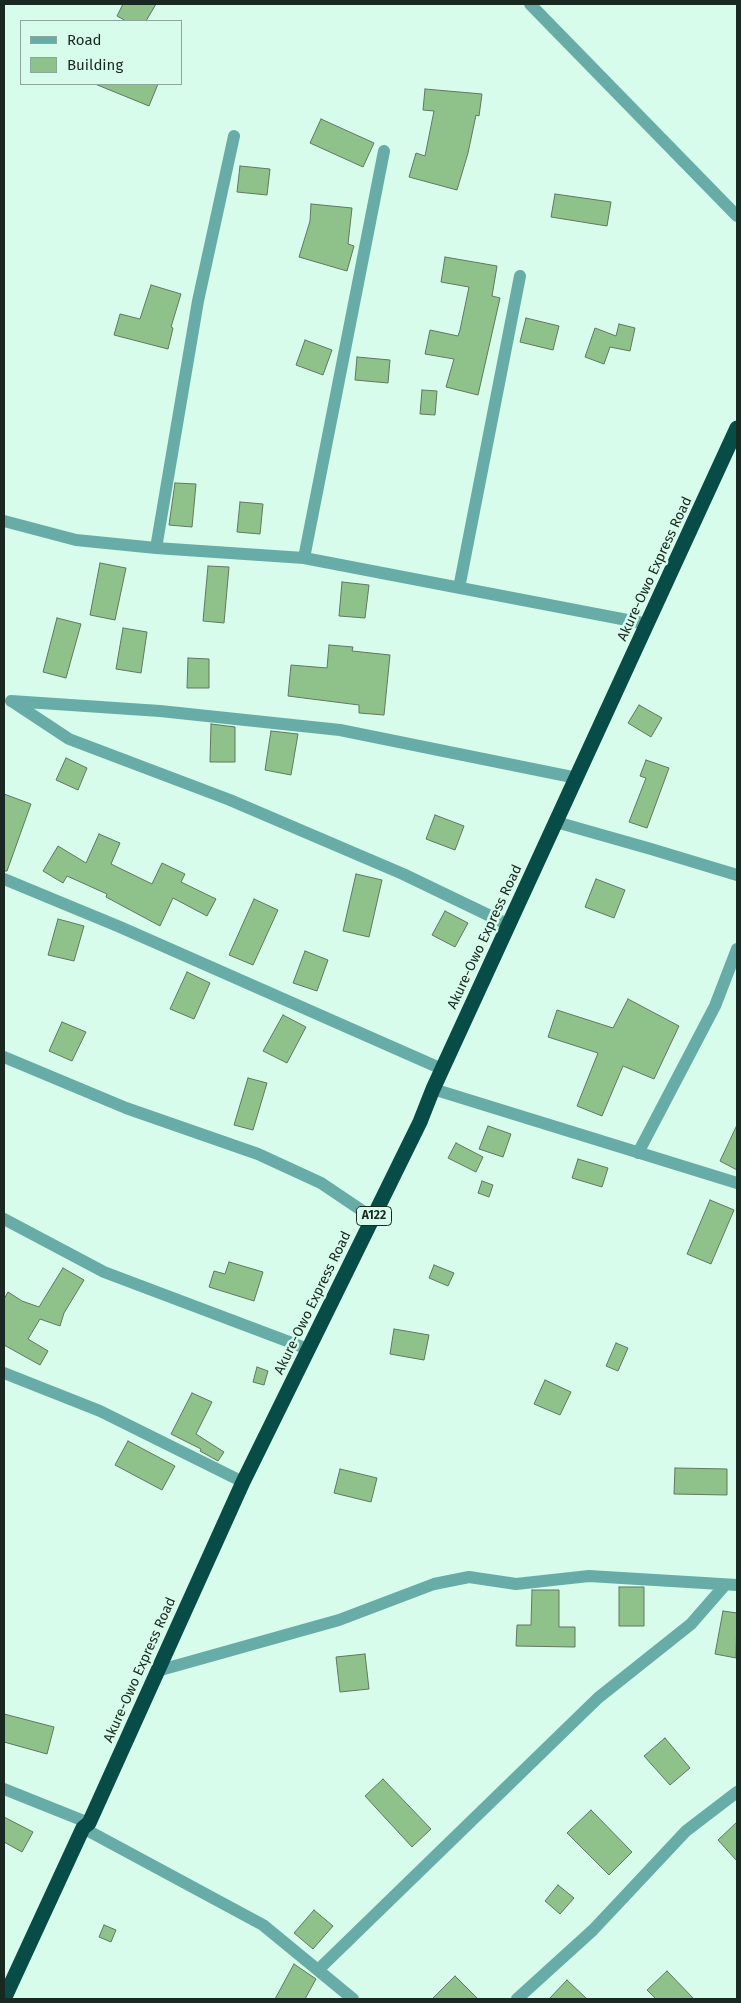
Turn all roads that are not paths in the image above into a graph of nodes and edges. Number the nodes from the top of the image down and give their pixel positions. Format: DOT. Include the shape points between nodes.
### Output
graph roads {
  1 [pos="530,4"];
  2 [pos="234,136"];
  3 [pos="384,152"];
  4 [pos="737,216"];
  5 [pos="520,276"];
  6 [pos="737,428"];
  7 [pos="4,521"];
  8 [pos="156,548"];
  9 [pos="304,558"];
  10 [pos="459,588"];
  11 [pos="648,624"];
  12 [pos="7,700"];
  13 [pos="577,778"];
  14 [pos="556,822"];
  15 [pos="737,875"];
  16 [pos="4,879"];
  17 [pos="509,925"];
  18 [pos="737,949"];
  19 [pos="4,1057"];
  20 [pos="442,1070"];
  21 [pos="433,1089"];
  22 [pos="638,1152"];
  23 [pos="737,1183"];
  24 [pos="373,1218"];
  25 [pos="4,1219"];
  26 [pos="308,1349"];
  27 [pos="4,1373"];
  28 [pos="243,1482"];
  29 [pos="731,1585"];
  30 [pos="157,1671"];
  31 [pos="4,1789"];
  32 [pos="737,1792"];
  33 [pos="86,1826"];
  34 [pos="318,1970"];
  35 [pos="5,1995"];
  36 [pos="353,1999"];
  37 [pos="517,1999"];
  1 -- 4 [label="street"];
  2 -- 8 [label="street" via="198,302"];
  3 -- 9 [label="street"];
  5 -- 10 [label="street"];
  6 -- 11 [label="highway, Akure-Owo Express Road / A122"];
  7 -- 8 [label="street" via="76,540"];
  8 -- 9 [label="street"];
  9 -- 10 [label="street"];
  10 -- 11 [label="street"];
  11 -- 13 [label="highway, Akure-Owo Express Road / A122"];
  12 -- 13 [label="street" via="160,711 340,730"];
  12 -- 17 [label="street" via="69,738 230,800 403,874"];
  13 -- 14 [label="highway, Akure-Owo Express Road / A122"];
  14 -- 15 [label="street"];
  14 -- 17 [label="highway, Akure-Owo Express Road / A122"];
  16 -- 20 [label="street" via="120,926"];
  17 -- 20 [label="highway, Akure-Owo Express Road / A122"];
  18 -- 22 [label="street" via="715,1006"];
  19 -- 24 [label="street" via="126,1108 258,1154 321,1183"];
  20 -- 21 [label="highway, Akure-Owo Express Road / A122"];
  21 -- 22 [label="street"];
  21 -- 24 [label="highway, Akure-Owo Express Road / A122"];
  22 -- 23 [label="street"];
  24 -- 26 [label="highway, Akure-Owo Express Road / A122"];
  25 -- 26 [label="street" via="104,1272"];
  26 -- 28 [label="highway, Akure-Owo Express Road / A122"];
  27 -- 28 [label="street" via="100,1411"];
  28 -- 30 [label="highway, Akure-Owo Express Road / A122"];
  29 -- 30 [label="street" via="589,1576 516,1584 469,1577 434,1584 339,1620"];
  29 -- 34 [label="street" via="691,1624 598,1698"];
  30 -- 33 [label="highway, Akure-Owo Express Road / A122"];
  31 -- 33 [label="street"];
  32 -- 37 [label="street" via="686,1831 593,1930"];
  33 -- 34 [label="street" via="263,1925"];
  33 -- 35 [label="highway, Akure-Owo Express Road / A122"];
  34 -- 36 [label="street"];
}
